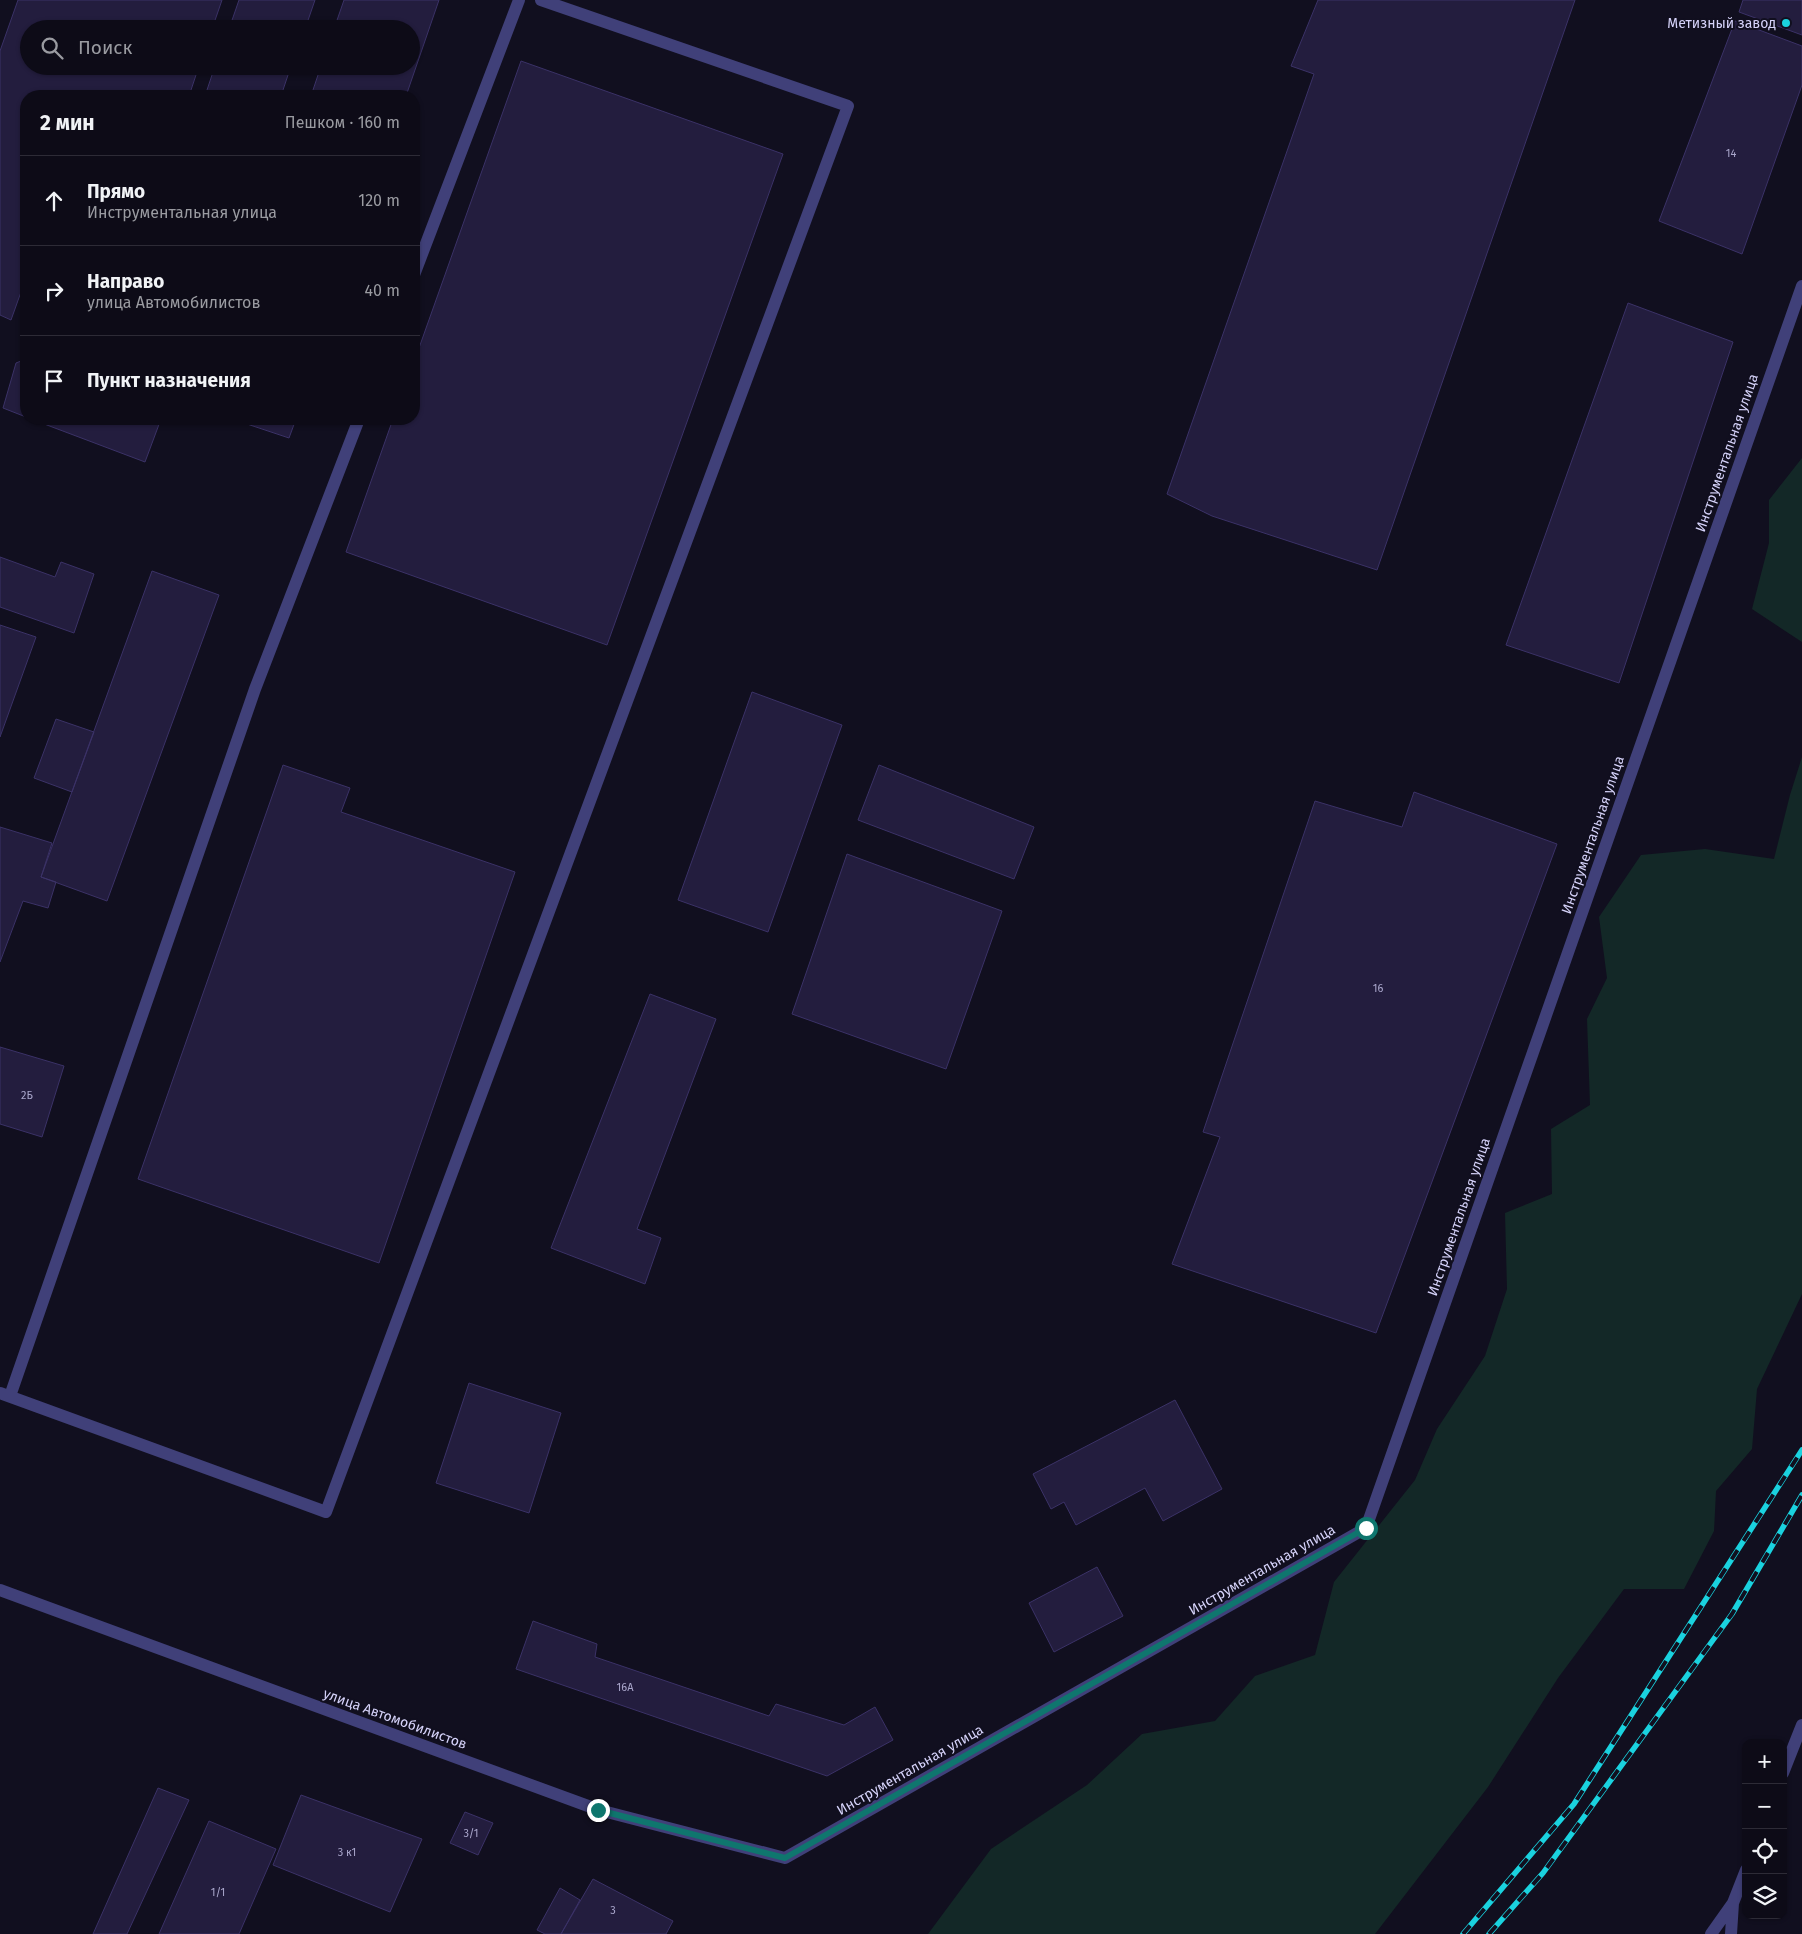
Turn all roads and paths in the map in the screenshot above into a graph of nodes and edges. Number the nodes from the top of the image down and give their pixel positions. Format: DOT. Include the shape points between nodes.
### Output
graph roads {
  1 [pos="519,0"];
  2 [pos="541,0"];
  3 [pos="420,259"];
  4 [pos="1802,286"];
  5 [pos="357,425"];
  6 [pos="5,1395"];
  7 [pos="0,1590"];
  8 [pos="1802,1725"];
  9 [pos="1787,1764"];
  10 [pos="785,1858"];
  11 [pos="1744,1874"];
  12 [pos="1733,1903"];
  13 [pos="1711,1934"];
  14 [pos="1731,1934"];
  1 -- 3 [label="street"];
  2 -- 6 [label="street" via="848,106 326,1512"];
  4 -- 10 [label="street, Инструментальная улица" via="1366,1528"];
  5 -- 6 [label="street" via="252,698"];
  7 -- 10 [label="street, улица Автомобилистов" via="598,1810"];
  8 -- 9 [label="street"];
  11 -- 12 [label="street"];
  12 -- 13 [label="street"];
  12 -- 14 [label="street"];
}
